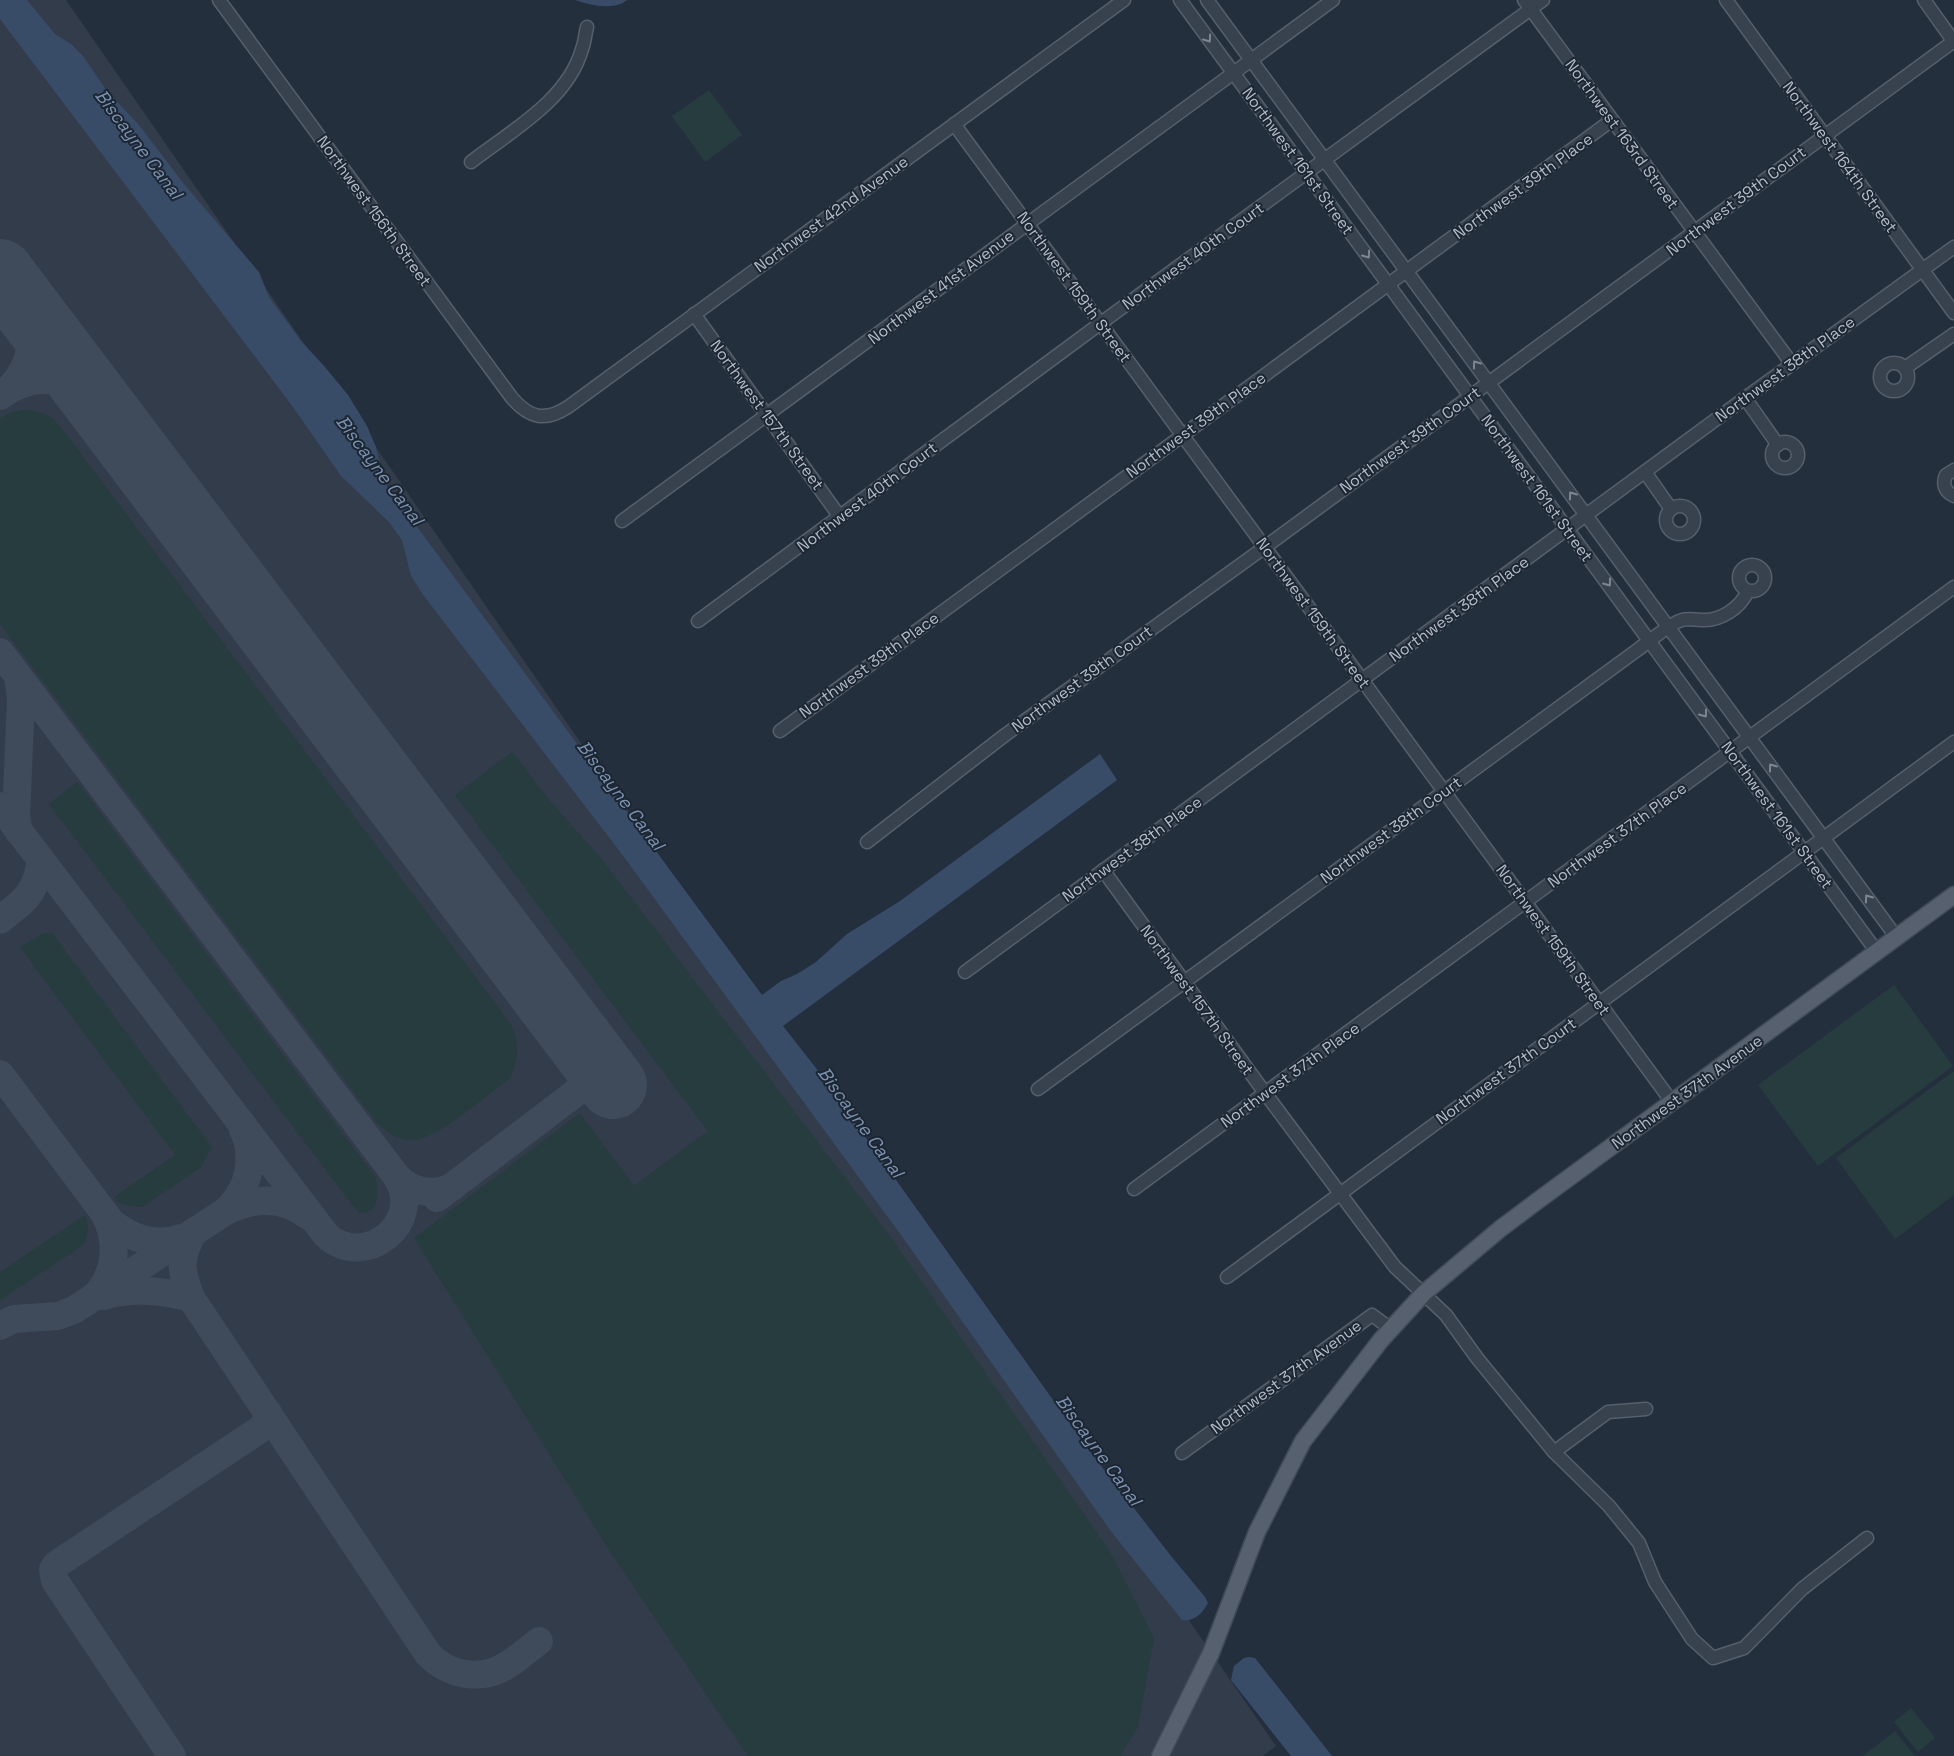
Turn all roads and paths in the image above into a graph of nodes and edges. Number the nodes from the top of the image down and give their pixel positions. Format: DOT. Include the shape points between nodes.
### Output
graph roads {
  1 [pos="219,0"];
  2 [pos="1124,0"];
  3 [pos="1180,0"];
  4 [pos="1207,0"];
  5 [pos="1333,0"];
  6 [pos="1543,0"];
  7 [pos="1726,0"];
  8 [pos="1924,0"];
  9 [pos="1528,4"];
  10 [pos="587,27"];
  11 [pos="1954,41"];
  12 [pos="1252,59"];
  13 [pos="1233,73"];
  14 [pos="1612,120"];
  15 [pos="954,124"];
  16 [pos="1824,136"];
  17 [pos="1325,159"];
  18 [pos="471,162"];
  19 [pos="1306,173"];
  20 [pos="1028,223"];
  21 [pos="1694,232"];
  22 [pos="1954,247"];
  23 [pos="1407,270"];
  24 [pos="1923,270"];
  25 [pos="1388,284"];
  26 [pos="1954,313"];
  27 [pos="694,314"];
  28 [pos="1101,323"];
  29 [pos="1954,334"];
  30 [pos="1792,364"];
  31 [pos="1905,368"];
  32 [pos="1489,382"];
  33 [pos="1469,396"];
  34 [pos="1745,398"];
  35 [pos="534,415"];
  36 [pos="768,415"];
  37 [pos="1182,435"];
  38 [pos="1778,445"];
  39 [pos="1954,470"];
  40 [pos="1645,472"];
  41 [pos="1954,496"];
  42 [pos="1671,509"];
  43 [pos="1586,515"];
  44 [pos="840,517"];
  45 [pos="622,521"];
  46 [pos="1568,529"];
  47 [pos="1265,547"];
  48 [pos="1954,587"];
  49 [pos="1748,591"];
  50 [pos="698,622"];
  51 [pos="1669,628"];
  52 [pos="1650,641"];
  53 [pos="1362,680"];
  54 [pos="780,731"];
  55 [pos="1750,737"];
  56 [pos="1954,742"];
  57 [pos="1731,752"];
  58 [pos="1444,791"];
  59 [pos="1823,837"];
  60 [pos="868,842"];
  61 [pos="1804,851"];
  62 [pos="1103,870"];
  63 [pos="1954,896"];
  64 [pos="1525,902"];
  65 [pos="1897,938"];
  66 [pos="1877,952"];
  67 [pos="965,972"];
  68 [pos="1184,983"];
  69 [pos="1599,1003"];
  70 [pos="1038,1089"];
  71 [pos="1265,1094"];
  72 [pos="1672,1102"];
  73 [pos="1134,1189"];
  74 [pos="1340,1193"];
  75 [pos="1227,1277"];
  76 [pos="1424,1293"];
  77 [pos="1391,1329"];
  78 [pos="1646,1409"];
  79 [pos="1554,1452"];
  80 [pos="1182,1453"];
  81 [pos="1867,1538"];
  82 [pos="1160,1756"];
  1 -- 35 [label="street, Northwest 156th Street" via="512,398"];
  2 -- 15 [label="street, Northwest 42nd Avenue"];
  3 -- 13 [label="street, Northwest 161st Street, one-way"];
  4 -- 12 [label="street, Northwest 161st Street"];
  5 -- 12 [label="street, Northwest 41st Avenue"];
  6 -- 9 [label="street, Northwest 40th Court"];
  7 -- 16 [label="street, Northwest 164th Street"];
  8 -- 11 [label="street"];
  9 -- 14 [label="street, Northwest 163rd Street"];
  9 -- 17 [label="street, Northwest 40th Court"];
  10 -- 18 [label="street" via="582,50 566,82 550,101"];
  11 -- 16 [label="street, Northwest 39th Court"];
  12 -- 13 [label="street, Northwest 41st Avenue"];
  12 -- 17 [label="street, Northwest 161st Street"];
  13 -- 19 [label="street, Northwest 161st Street"];
  13 -- 20 [label="street, Northwest 41st Avenue"];
  14 -- 21 [label="street, Northwest 163rd Street"];
  14 -- 23 [label="street, Northwest 39th Place"];
  15 -- 20 [label="street, Northwest 159th Street"];
  15 -- 27 [label="street, Northwest 42nd Avenue"];
  16 -- 21 [label="street, Northwest 39th Court"];
  16 -- 24 [label="street, Northwest 164th Street"];
  17 -- 19 [label="street, Northwest 40th Court"];
  17 -- 23 [label="street, Northwest 161st Street"];
  19 -- 25 [label="street, Northwest 161st Street, one-way"];
  19 -- 28 [label="street, Northwest 40th Court"];
  20 -- 28 [label="street, Northwest 159th Street"];
  20 -- 36 [label="street, Northwest 41st Avenue"];
  21 -- 30 [label="street, Northwest 163rd Street"];
  21 -- 32 [label="street, Northwest 39th Court"];
  22 -- 24 [label="street, Northwest 38th Place"];
  23 -- 25 [label="street, Northwest 39th Place"];
  32 -- 23 [label="street, Northwest 161st Street, one-way"];
  24 -- 26 [label="street, Northwest 164th Street"];
  24 -- 30 [label="street, Northwest 38th Place"];
  25 -- 33 [label="street, Northwest 161st Street"];
  25 -- 37 [label="street, Northwest 39th Place"];
  27 -- 35 [label="street, Northwest 42nd Avenue" via="563,410 549,416"];
  27 -- 36 [label="street, Northwest 157th Street"];
  28 -- 37 [label="street, Northwest 159th Street"];
  28 -- 44 [label="street, Northwest 40th Court"];
  29 -- 31 [label="street"];
  30 -- 34 [label="street, Northwest 38th Place"];
  32 -- 33 [label="street, Northwest 39th Court"];
  43 -- 32 [label="street, Northwest 161st Street, one-way"];
  33 -- 46 [label="street, Northwest 161st Street"];
  33 -- 47 [label="street, Northwest 39th Court"];
  34 -- 38 [label="street"];
  34 -- 40 [label="street, Northwest 38th Place"];
  36 -- 44 [label="street, Northwest 157th Street"];
  36 -- 45 [label="street, Northwest 41st Avenue"];
  37 -- 47 [label="street, Northwest 159th Street"];
  37 -- 54 [label="street, Northwest 39th Place"];
  39 -- 41 [label="street" via="1944,480 1946,490"];
  40 -- 42 [label="street"];
  40 -- 43 [label="street, Northwest 38th Place"];
  43 -- 46 [label="street, Northwest 38th Place"];
  43 -- 51 [label="street, Northwest 161st Street"];
  44 -- 50 [label="street, Northwest 40th Court"];
  46 -- 52 [label="street, Northwest 161st Street, one-way"];
  46 -- 53 [label="street, Northwest 38th Place"];
  47 -- 53 [label="street, Northwest 159th Street"];
  47 -- 60 [label="street, Northwest 39th Court" via="1005,735"];
  48 -- 55 [label="street, Northwest 37th Place"];
  49 -- 51 [label="street, Northwest 38th Court" via="1739,605 1721,617 1681,620"];
  51 -- 52 [label="street, Northwest 38th Court"];
  51 -- 55 [label="street, Northwest 161st Street"];
  52 -- 57 [label="street, Northwest 161st Street, one-way"];
  52 -- 58 [label="street, Northwest 38th Court"];
  53 -- 58 [label="street, Northwest 159th Street"];
  53 -- 62 [label="street, Northwest 38th Place"];
  55 -- 57 [label="street, Northwest 37th Place"];
  59 -- 55 [label="street, Northwest 161st Street, one-way"];
  56 -- 59 [label="street, Northwest 37th Court"];
  57 -- 61 [label="street, Northwest 161st Street"];
  57 -- 64 [label="street, Northwest 37th Place"];
  58 -- 64 [label="street, Northwest 159th Street"];
  58 -- 68 [label="street, Northwest 38th Court"];
  59 -- 61 [label="street, Northwest 37th Court"];
  65 -- 59 [label="street, Northwest 161st Street, one-way"];
  61 -- 66 [label="street, Northwest 161st Street"];
  61 -- 69 [label="street, Northwest 37th Court"];
  62 -- 67 [label="street, Northwest 38th Place"];
  62 -- 68 [label="street, Northwest 157th Street"];
  63 -- 65 [label="main road, Northwest 37th Avenue"];
  64 -- 69 [label="street, Northwest 159th Street"];
  64 -- 71 [label="street, Northwest 37th Place"];
  65 -- 66 [label="main road, Northwest 37th Avenue"];
  66 -- 72 [label="main road, Northwest 37th Avenue"];
  68 -- 70 [label="street, Northwest 38th Court"];
  68 -- 71 [label="street, Northwest 157th Street"];
  69 -- 72 [label="street, Northwest 159th Street"];
  69 -- 74 [label="street, Northwest 37th Court"];
  71 -- 73 [label="street, Northwest 37th Place"];
  71 -- 74 [label="street, Northwest 157th Street"];
  72 -- 76 [label="main road, Northwest 37th Avenue" via="1508,1223"];
  74 -- 75 [label="street, Northwest 37th Court"];
  74 -- 76 [label="street, Northwest 157th Street" via="1395,1267"];
  76 -- 77 [label="main road, Northwest 37th Avenue"];
  76 -- 79 [label="street, Northwest 157th Street" via="1446,1315"];
  77 -- 80 [label="street, Northwest 37th Avenue" via="1372,1315"];
  77 -- 82 [label="main road, Northwest 37th Avenue" via="1303,1441 1257,1532 1211,1653"];
  78 -- 79 [label="street" via="1608,1412"];
  79 -- 81 [label="street, Northwest 157th Street" via="1609,1506 1639,1543 1655,1582 1692,1639 1713,1658 1744,1648 1802,1589"];
}
